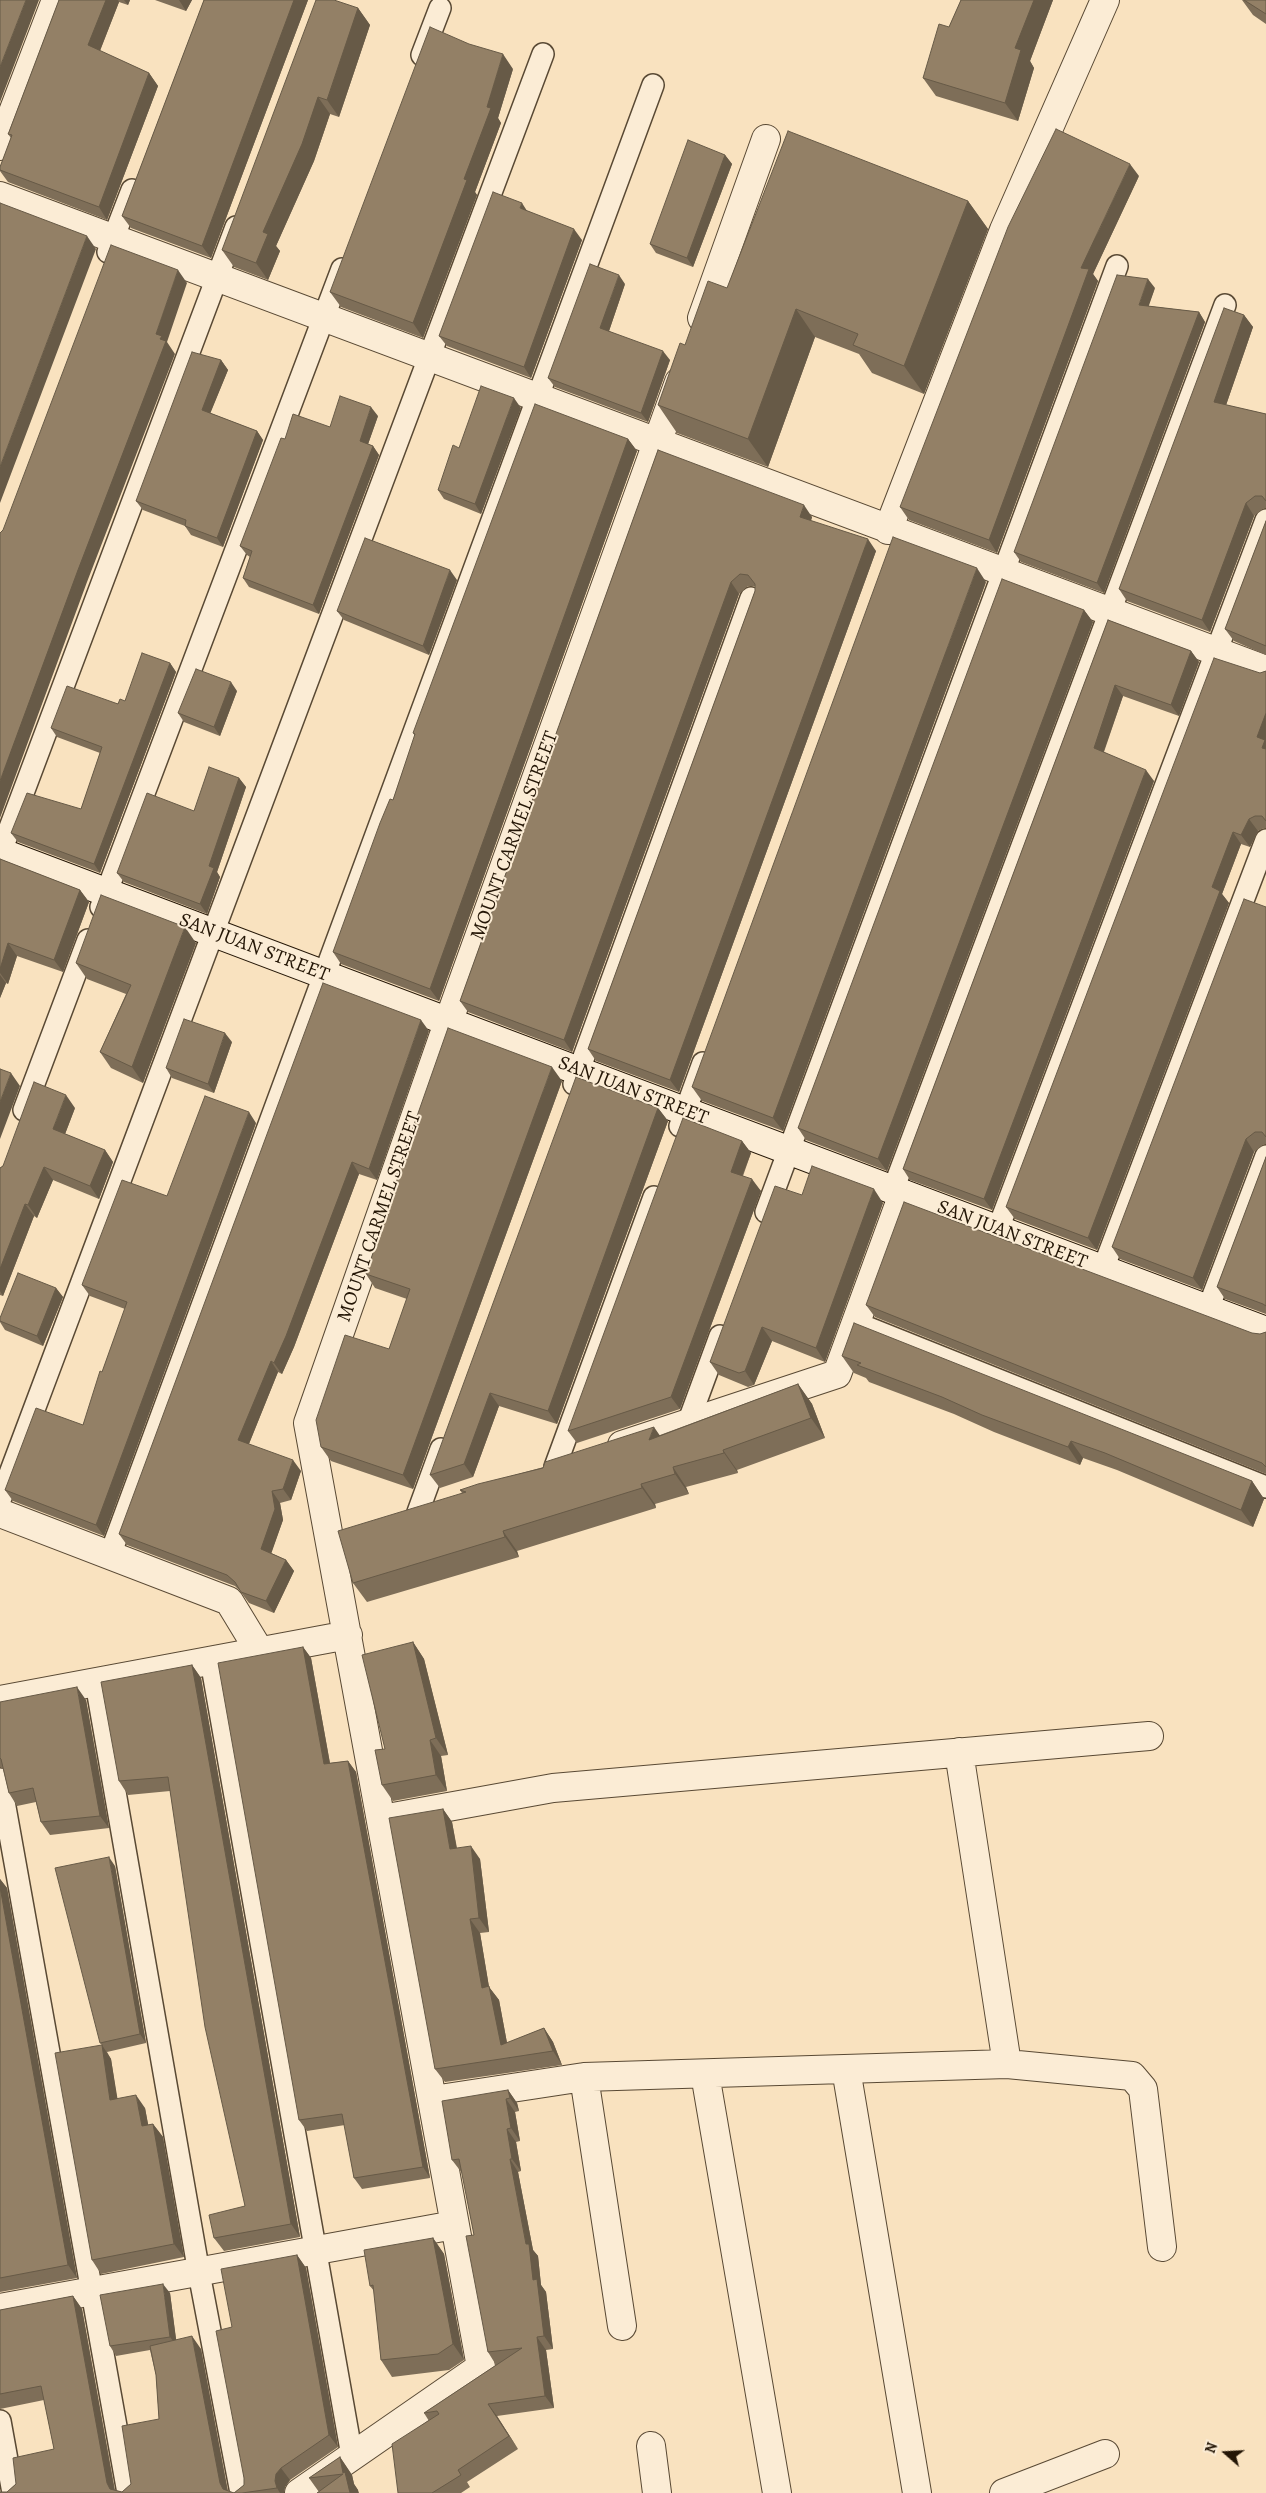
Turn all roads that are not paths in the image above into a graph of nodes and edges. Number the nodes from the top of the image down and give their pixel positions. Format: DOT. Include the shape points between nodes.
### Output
graph roads {
  1 [pos="56,0"];
  2 [pos="1105,0"];
  3 [pos="440,8"];
  4 [pos="544,54"];
  5 [pos="416,72"];
  6 [pos="653,85"];
  7 [pos="766,139"];
  8 [pos="0,146"];
  9 [pos="138,174"];
  10 [pos="0,196"];
  11 [pos="244,204"];
  12 [pos="113,239"];
  13 [pos="348,254"];
  14 [pos="1117,266"];
  15 [pos="103,267"];
  16 [pos="216,278"];
  17 [pos="1225,305"];
  18 [pos="324,317"];
  19 [pos="429,357"];
  20 [pos="538,398"];
  21 [pos="657,442"];
  22 [pos="1266,520"];
  23 [pos="891,538"];
  24 [pos="1003,573"];
  25 [pos="751,598"];
  26 [pos="1110,612"];
  27 [pos="1216,652"];
  28 [pos="1266,670"];
  29 [pos="1266,840"];
  30 [pos="0,853"];
  31 [pos="106,892"];
  32 [pos="214,933"];
  33 [pos="323,974"];
  34 [pos="449,1020"];
  35 [pos="709,1045"];
  36 [pos="579,1070"];
  37 [pos="565,1106"];
  38 [pos="686,1110"];
  39 [pos="17,1128"];
  40 [pos="672,1148"];
  41 [pos="789,1150"];
  42 [pos="1266,1156"];
  43 [pos="662,1176"];
  44 [pos="898,1192"];
  45 [pos="998,1230"];
  46 [pos="759,1232"];
  47 [pos="1103,1269"];
  48 [pos="1208,1309"];
  49 [pos="728,1314"];
  50 [pos="856,1323"];
  51 [pos="1266,1331"];
  52 [pos="688,1423"];
  53 [pos="448,1429"];
  54 [pos="555,1466"];
  55 [pos="528,1476"];
  56 [pos="1266,1487"];
  57 [pos="0,1500"];
  58 [pos="446,1503"];
  59 [pos="418,1512"];
  60 [pos="0,1514"];
  61 [pos="391,1520"];
  62 [pos="355,1531"];
  63 [pos="328,1539"];
  64 [pos="110,1555"];
  65 [pos="348,1635"];
  66 [pos="260,1652"];
  67 [pos="211,1661"];
  68 [pos="96,1683"];
  69 [pos="0,1700"];
  70 [pos="1149,1736"];
  71 [pos="959,1752"];
  72 [pos="0,1779"];
  73 [pos="382,1819"];
  74 [pos="1008,2064"];
  75 [pos="846,2069"];
  76 [pos="705,2074"];
  77 [pos="584,2077"];
  78 [pos="433,2100"];
  79 [pos="454,2225"];
  80 [pos="1162,2247"];
  81 [pos="315,2252"];
  82 [pos="199,2273"];
  83 [pos="91,2291"];
  84 [pos="0,2308"];
  85 [pos="622,2326"];
  86 [pos="0,2422"];
  87 [pos="651,2446"];
  88 [pos="1105,2454"];
  89 [pos="352,2456"];
  90 [pos="13,2493"];
  91 [pos="128,2493"];
  92 [pos="241,2493"];
  93 [pos="299,2493"];
  94 [pos="658,2493"];
  95 [pos="777,2493"];
  96 [pos="917,2493"];
  97 [pos="1004,2493"];
  1 -- 8 [label="street"];
  2 -- 23 [label="street" via="1004,230"];
  3 -- 5 [label="lane"];
  4 -- 19 [label="lane"];
  6 -- 20 [label="lane"];
  7 -- 21 [label="street, MOUNT CARMEL STREET"];
  9 -- 12 [label="lane"];
  10 -- 12 [label="street"];
  11 -- 16 [label="lane"];
  12 -- 15 [label="lane"];
  12 -- 16 [label="street"];
  13 -- 18 [label="lane"];
  14 -- 24 [label="lane"];
  16 -- 18 [label="street"];
  16 -- 30 [label="lane"];
  17 -- 26 [label="lane"];
  18 -- 19 [label="street"];
  18 -- 31 [label="lane"];
  19 -- 20 [label="street"];
  19 -- 32 [label="lane"];
  20 -- 21 [label="street"];
  20 -- 33 [label="lane"];
  21 -- 23 [label="street"];
  21 -- 34 [label="street, MOUNT CARMEL STREET"];
  22 -- 27 [label="lane"];
  23 -- 24 [label="street"];
  24 -- 26 [label="street"];
  24 -- 41 [label="lane"];
  25 -- 36 [label="lane"];
  26 -- 27 [label="street"];
  26 -- 44 [label="lane"];
  27 -- 28 [label="street"];
  27 -- 45 [label="lane"];
  29 -- 47 [label="lane"];
  30 -- 31 [label="street, SAN JUAN STREET"];
  31 -- 32 [label="street, SAN JUAN STREET"];
  31 -- 39 [label="lane"];
  32 -- 33 [label="street, SAN JUAN STREET"];
  32 -- 57 [label="lane"];
  33 -- 34 [label="street, SAN JUAN STREET"];
  33 -- 64 [label="lane"];
  34 -- 36 [label="street, SAN JUAN STREET"];
  34 -- 63 [label="street, MOUNT CARMEL STREET" via="308,1423"];
  35 -- 38 [label="lane"];
  36 -- 37 [label="lane"];
  36 -- 38 [label="street, SAN JUAN STREET"];
  38 -- 40 [label="lane"];
  38 -- 41 [label="street, SAN JUAN STREET"];
  41 -- 44 [label="street, SAN JUAN STREET"];
  41 -- 46 [label="lane"];
  42 -- 48 [label="lane"];
  43 -- 54 [label="lane"];
  44 -- 45 [label="street, SAN JUAN STREET"];
  44 -- 50 [label="street"];
  45 -- 47 [label="street, SAN JUAN STREET"];
  47 -- 48 [label="street, SAN JUAN STREET"];
  48 -- 51 [label="street, SAN JUAN STREET"];
  49 -- 52 [label="lane"];
  50 -- 52 [label="street" via="837,1374"];
  50 -- 56 [label="lane"];
  52 -- 54 [label="street"];
  53 -- 59 [label="lane"];
  54 -- 55 [label="street"];
  58 -- 59 [label="street"];
  59 -- 61 [label="street"];
  60 -- 64 [label="street"];
  62 -- 63 [label="street"];
  63 -- 65 [label="street, MOUNT CARMEL STREET"];
  64 -- 66 [label="street" via="229,1601"];
  65 -- 66 [label="street"];
  65 -- 73 [label="street, MOUNT CARMEL STREET"];
  66 -- 67 [label="street"];
  67 -- 68 [label="street"];
  67 -- 81 [label="lane"];
  68 -- 69 [label="street"];
  68 -- 82 [label="lane"];
  70 -- 71 [label="street"];
  71 -- 73 [label="street" via="553,1788"];
  71 -- 74 [label="street"];
  72 -- 83 [label="lane"];
  73 -- 78 [label="street, MOUNT CARMEL STREET"];
  74 -- 75 [label="street"];
  74 -- 80 [label="street" via="1132,2076 1143,2089"];
  75 -- 76 [label="street"];
  75 -- 96 [label="street"];
  76 -- 77 [label="street"];
  76 -- 95 [label="street"];
  77 -- 78 [label="street"];
  77 -- 85 [label="street"];
  78 -- 79 [label="street, MOUNT CARMEL STREET"];
  79 -- 81 [label="street"];
  79 -- 89 [label="street, MOUNT CARMEL STREET" via="481,2367"];
  81 -- 82 [label="street"];
  81 -- 89 [label="lane"];
  82 -- 83 [label="street"];
  82 -- 92 [label="lane"];
  83 -- 84 [label="street"];
  83 -- 91 [label="lane"];
  86 -- 90 [label="lane"];
  87 -- 94 [label="street"];
  88 -- 97 [label="street"];
  89 -- 93 [label="street"];
}
